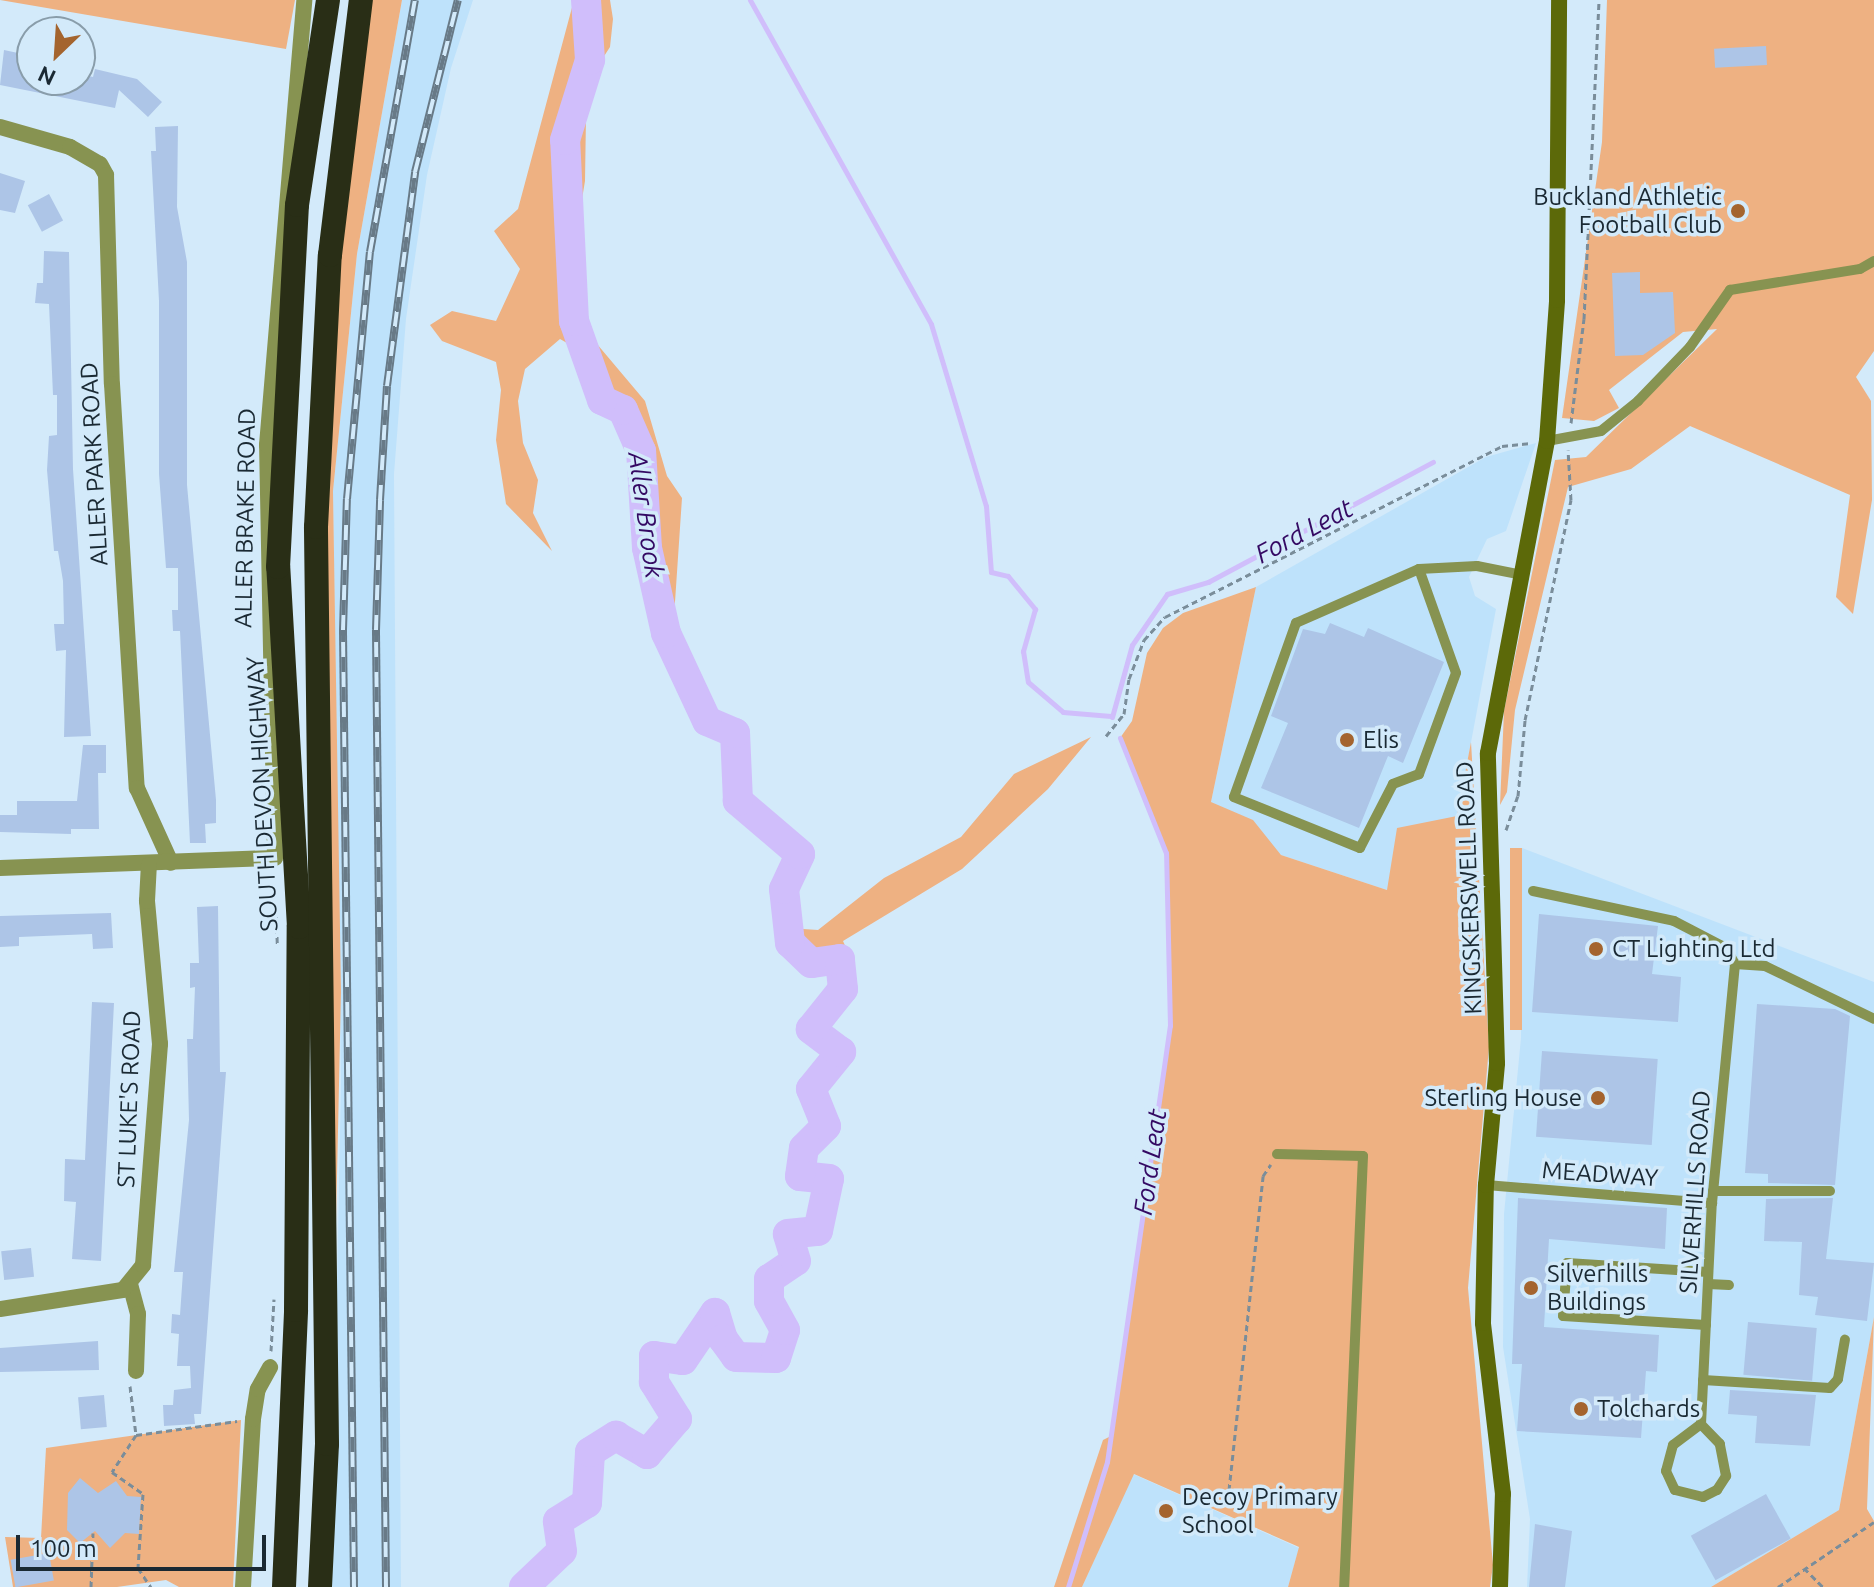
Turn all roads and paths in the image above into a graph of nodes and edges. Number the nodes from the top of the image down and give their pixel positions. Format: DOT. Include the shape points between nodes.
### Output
graph roads {
  1 [pos="304,0"];
  2 [pos="328,0"];
  3 [pos="361,0"];
  4 [pos="1559,0"];
  5 [pos="0,127"];
  6 [pos="1874,261"];
  7 [pos="1547,441"];
  8 [pos="1419,569"];
  9 [pos="1523,575"];
  10 [pos="1106,736"];
  11 [pos="171,863"];
  12 [pos="149,865"];
  13 [pos="0,868"];
  14 [pos="1533,891"];
  15 [pos="1735,964"];
  16 [pos="1874,1019"];
  17 [pos="1277,1154"];
  18 [pos="1486,1185"];
  19 [pos="1830,1191"];
  20 [pos="1712,1197"];
  21 [pos="1708,1278"];
  22 [pos="130,1284"];
  23 [pos="1729,1285"];
  24 [pos="0,1309"];
  25 [pos="1706,1325"];
  26 [pos="1845,1340"];
  27 [pos="270,1367"];
  28 [pos="136,1371"];
  29 [pos="1703,1380"];
  30 [pos="253,1419"];
  31 [pos="1701,1424"];
  32 [pos="136,1435"];
  33 [pos="1229,1490"];
  34 [pos="1874,1522"];
  35 [pos="93,1533"];
  36 [pos="1804,1568"];
  37 [pos="91,1587"];
  38 [pos="151,1587"];
  39 [pos="243,1587"];
  40 [pos="284,1587"];
  41 [pos="320,1587"];
  42 [pos="1344,1587"];
  43 [pos="1500,1587"];
  44 [pos="1778,1587"];
  45 [pos="1823,1587"];
  1 -- 11 [label="street, ALLER BRAKE ROAD" via="267,445 275,858"];
  2 -- 40 [label="highway, SOUTH DEVON HIGHWAY" via="297,205 278,567 299,927 296,1310"];
  3 -- 41 [label="highway" via="330,255 316,527 327,1444"];
  4 -- 7 [label="street, KINGSKERSWELL ROAD" via="1557,300"];
  5 -- 11 [label="street, ALLER PARK ROAD" via="70,147 100,164 106,175 112,384 137,788"];
  6 -- 7 [label="lane" via="1860,269 1730,290 1690,347 1638,401 1601,431"];
  7 -- 9 [label="street, KINGSKERSWELL ROAD"];
  7 -- 10 [label="path" via="1502,446 1165,617 1144,640 1129,679 1124,714"];
  8 -- 8 [label="lane" via="1296,623 1234,797 1360,848 1393,784 1419,774 1456,673"];
  8 -- 9 [label="lane" via="1477,566"];
  9 -- 18 [label="street, KINGSKERSWELL ROAD" via="1488,753 1497,1063"];
  11 -- 12 [label="street, ALLER BRAKE ROAD"];
  12 -- 13 [label="street, ALLER BRAKE ROAD"];
  12 -- 22 [label="street, ST LUKE'S ROAD" via="147,901 160,1044 143,1265"];
  14 -- 15 [label="lane" via="1674,921 1726,948"];
  15 -- 16 [label="lane" via="1765,966"];
  15 -- 20 [label="lane, SILVERHILLS ROAD"];
  17 -- 33 [label="path" via="1263,1176"];
  17 -- 42 [label="lane" via="1363,1156"];
  18 -- 20 [label="lane, MEADWAY"];
  18 -- 43 [label="street, KINGSKERSWELL ROAD" via="1483,1323 1503,1494"];
  19 -- 20 [label="lane, MEADWAY"];
  20 -- 21 [label="lane, SILVERHILLS ROAD"];
  21 -- 23 [label="lane"];
  21 -- 25 [label="lane, SILVERHILLS ROAD"];
  21 -- 25 [label="lane" via="1567,1263 1563,1316"];
  22 -- 24 [label="street" via="123,1290"];
  22 -- 28 [label="street" via="138,1314"];
  25 -- 29 [label="lane, SILVERHILLS ROAD"];
  26 -- 29 [label="lane" via="1838,1379 1830,1388"];
  27 -- 30 [label="street" via="258,1389"];
  28 -- 32 [label="path" via="128,1390"];
  29 -- 31 [label="lane, SILVERHILLS ROAD"];
  30 -- 32 [label="path"];
  30 -- 39 [label="street"];
  31 -- 31 [label="lane" via="1673,1445 1666,1471 1675,1490 1703,1497 1717,1490 1726,1476 1726,1460 1720,1444"];
  32 -- 38 [label="path" via="112,1472 143,1494 138,1568"];
  34 -- 36 [label="path"];
  35 -- 37 [label="path"];
  36 -- 44 [label="path"];
  36 -- 45 [label="path"];
}
